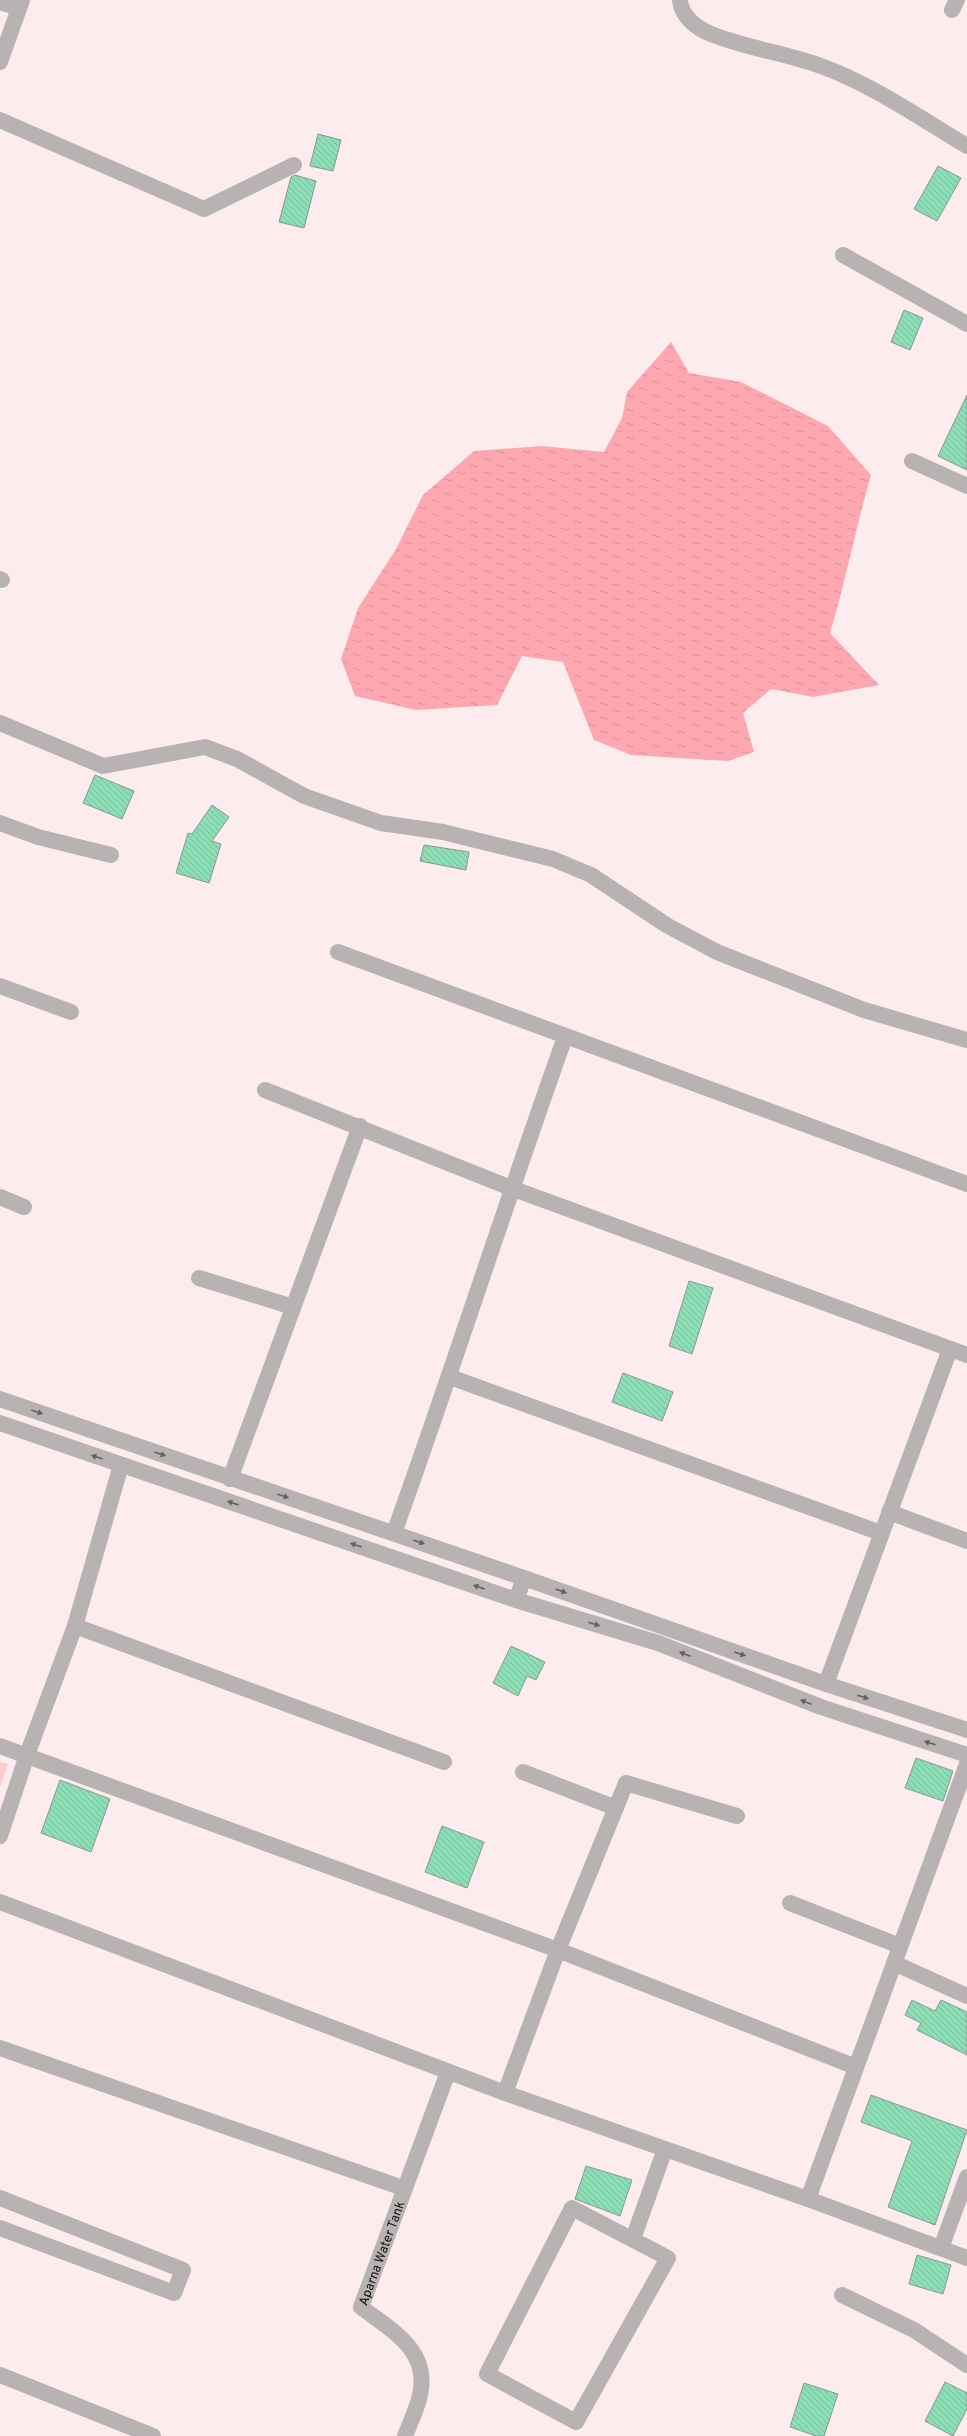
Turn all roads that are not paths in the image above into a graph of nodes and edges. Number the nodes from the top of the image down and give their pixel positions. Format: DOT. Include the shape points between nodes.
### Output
graph roads {
  1 [pos="680,0"];
  2 [pos="0,2"];
  3 [pos="20,4"];
  4 [pos="0,62"];
  5 [pos="0,120"];
  6 [pos="967,146"];
  7 [pos="294,165"];
  8 [pos="843,255"];
  9 [pos="967,324"];
  10 [pos="912,461"];
  11 [pos="967,486"];
  12 [pos="0,723"];
  13 [pos="0,823"];
  14 [pos="111,855"];
  15 [pos="338,952"];
  16 [pos="0,986"];
  17 [pos="72,1012"];
  18 [pos="566,1038"];
  19 [pos="967,1040"];
  20 [pos="265,1090"];
  21 [pos="360,1126"];
  22 [pos="967,1184"];
  23 [pos="511,1188"];
  24 [pos="0,1197"];
  25 [pos="24,1207"];
  26 [pos="199,1278"];
  27 [pos="293,1307"];
  28 [pos="950,1349"];
  29 [pos="967,1355"];
  30 [pos="450,1377"];
  31 [pos="0,1399"];
  32 [pos="0,1423"];
  33 [pos="121,1465"];
  34 [pos="230,1478"];
  35 [pos="890,1512"];
  36 [pos="394,1533"];
  37 [pos="881,1533"];
  38 [pos="967,1541"];
  39 [pos="524,1578"];
  40 [pos="516,1600"];
  41 [pos="75,1626"];
  42 [pos="664,1628"];
  43 [pos="658,1643"];
  44 [pos="826,1684"];
  45 [pos="967,1730"];
  46 [pos="0,1746"];
  47 [pos="27,1755"];
  48 [pos="967,1755"];
  49 [pos="444,1762"];
  50 [pos="967,1764"];
  51 [pos="523,1772"];
  52 [pos="616,1808"];
  53 [pos="737,1816"];
  54 [pos="0,1836"];
  55 [pos="0,1902"];
  56 [pos="790,1902"];
  57 [pos="900,1946"];
  58 [pos="558,1950"];
  59 [pos="894,1963"];
  60 [pos="967,1996"];
  61 [pos="0,2048"];
  62 [pos="856,2067"];
  63 [pos="448,2072"];
  64 [pos="505,2093"];
  65 [pos="665,2149"];
  66 [pos="967,2177"];
  67 [pos="403,2188"];
  68 [pos="0,2198"];
  69 [pos="808,2199"];
  70 [pos="0,2228"];
  71 [pos="633,2239"];
  72 [pos="941,2248"];
  73 [pos="967,2258"];
  74 [pos="842,2295"];
  75 [pos="967,2365"];
  76 [pos="0,2375"];
  77 [pos="153,2436"];
  78 [pos="405,2436"];
  1 -- 6 [label="street" via="685,15 710,34 819,65 859,81"];
  2 -- 3 [label="street"];
  3 -- 4 [label="street"];
  5 -- 7 [label="street" via="204,209"];
  8 -- 9 [label="street"];
  10 -- 11 [label="street"];
  12 -- 19 [label="street" via="103,766 205,747 237,759 304,796 381,823 443,832 553,859 591,875 668,926 717,952 864,1010"];
  13 -- 14 [label="street" via="38,837"];
  15 -- 18 [label="street"];
  16 -- 17 [label="street"];
  18 -- 22 [label="street"];
  18 -- 23 [label="street"];
  20 -- 21 [label="street"];
  21 -- 23 [label="street"];
  21 -- 27 [label="street"];
  23 -- 28 [label="street"];
  23 -- 30 [label="street"];
  24 -- 25 [label="street"];
  26 -- 27 [label="street"];
  27 -- 34 [label="street"];
  28 -- 29 [label="street"];
  28 -- 35 [label="street"];
  30 -- 36 [label="street"];
  30 -- 37 [label="street"];
  31 -- 34 [label="street, one-way"];
  33 -- 32 [label="street, one-way"];
  40 -- 33 [label="street, one-way"];
  33 -- 41 [label="street"];
  34 -- 36 [label="street, one-way"];
  35 -- 37 [label="street"];
  35 -- 38 [label="street"];
  36 -- 39 [label="street, one-way"];
  37 -- 44 [label="street"];
  39 -- 40 [label="street"];
  39 -- 42 [label="street, one-way"];
  40 -- 43 [label="street, one-way"];
  41 -- 47 [label="street"];
  41 -- 49 [label="street"];
  42 -- 43 [label="street"];
  42 -- 44 [label="street, one-way"];
  48 -- 43 [label="street, one-way" via="821,1707"];
  44 -- 45 [label="street, one-way"];
  46 -- 47 [label="street"];
  47 -- 54 [label="street"];
  47 -- 58 [label="street"];
  50 -- 57 [label="street"];
  51 -- 52 [label="street"];
  52 -- 53 [label="street" via="626,1783"];
  52 -- 58 [label="street"];
  55 -- 63 [label="street"];
  56 -- 57 [label="street"];
  57 -- 59 [label="street"];
  58 -- 62 [label="street"];
  58 -- 64 [label="street"];
  59 -- 60 [label="street"];
  59 -- 62 [label="street"];
  61 -- 67 [label="street"];
  62 -- 69 [label="street"];
  63 -- 64 [label="street"];
  63 -- 67 [label="street, Aparna Water Tank"];
  64 -- 65 [label="street"];
  65 -- 69 [label="street"];
  65 -- 71 [label="street"];
  66 -- 72 [label="street"];
  67 -- 78 [label="street, Aparna Water Tank" via="360,2307 402,2339 416,2354 420,2365 420,2397"];
  68 -- 70 [label="street" via="183,2270 174,2293"];
  69 -- 72 [label="street"];
  71 -- 71 [label="street" via="668,2258 576,2422 487,2374 572,2208"];
  72 -- 73 [label="street"];
  74 -- 75 [label="street" via="914,2330"];
  76 -- 77 [label="street"];
}
